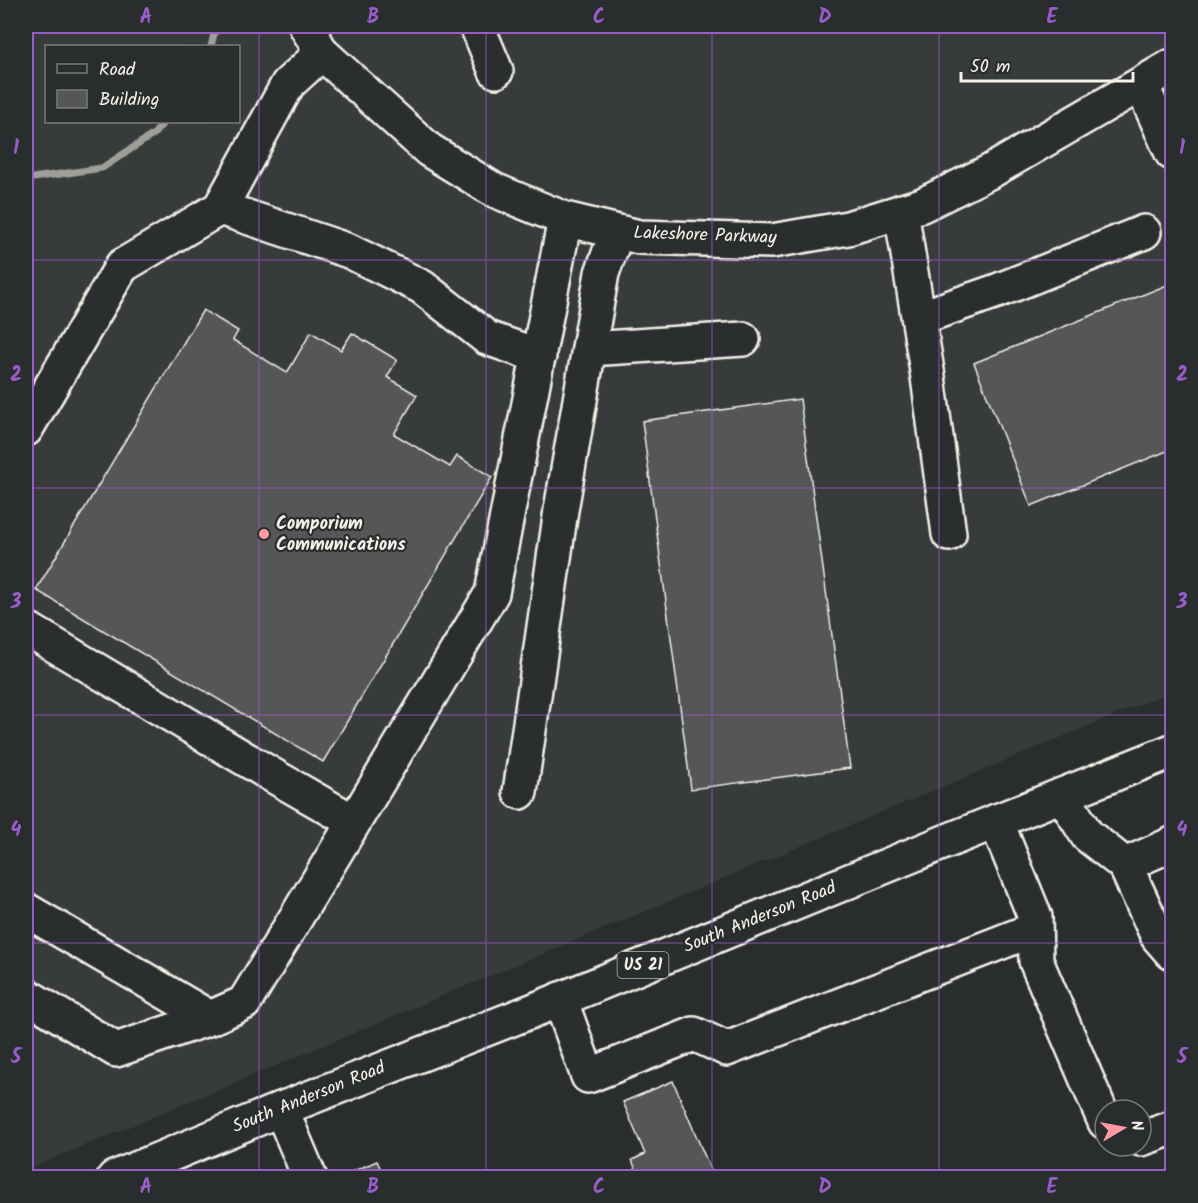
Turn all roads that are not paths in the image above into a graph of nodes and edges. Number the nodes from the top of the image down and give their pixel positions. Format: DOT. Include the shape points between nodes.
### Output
graph roads {
  1 [pos="306,26"];
  2 [pos="477,26"];
  3 [pos="322,54"];
  4 [pos="1173,66"];
  5 [pos="496,71"];
  6 [pos="1141,84"];
  7 [pos="1173,153"];
  8 [pos="220,208"];
  9 [pos="901,211"];
  10 [pos="565,219"];
  11 [pos="617,232"];
  12 [pos="1144,232"];
  13 [pos="919,318"];
  14 [pos="743,339"];
  15 [pos="590,349"];
  16 [pos="539,356"];
  17 [pos="26,429"];
  18 [pos="949,534"];
  19 [pos="26,628"];
  20 [pos="1173,751"];
  21 [pos="520,792"];
  22 [pos="1062,795"];
  23 [pos="996,821"];
  24 [pos="354,822"];
  25 [pos="1173,844"];
  26 [pos="1125,865"];
  27 [pos="26,910"];
  28 [pos="1035,929"];
  29 [pos="1173,953"];
  30 [pos="26,995"];
  31 [pos="560,999"];
  32 [pos="210,1018"];
  33 [pos="1095,1098"];
  34 [pos="281,1109"];
  35 [pos="1173,1128"];
  36 [pos="1153,1135"];
  37 [pos="123,1176"];
  38 [pos="310,1178"];
  1 -- 3 [label="main road, Lakeshore Parkway"];
  2 -- 5 [label="main road"];
  3 -- 8 [label="main road" via="288,84"];
  3 -- 10 [label="main road, Lakeshore Parkway" via="429,150 494,190"];
  4 -- 6 [label="main road, Lakeshore Parkway"];
  6 -- 7 [label="main road"];
  6 -- 9 [label="main road, Lakeshore Parkway" via="991,171 922,205"];
  8 -- 16 [label="main road" via="349,252 422,287 487,338"];
  8 -- 17 [label="main road" via="122,266"];
  9 -- 11 [label="main road, Lakeshore Parkway" via="848,228 772,241 639,237"];
  9 -- 13 [label="main road"];
  10 -- 11 [label="main road, Lakeshore Parkway"];
  10 -- 16 [label="main road"];
  11 -- 15 [label="main road" via="602,273"];
  12 -- 13 [label="main road"];
  13 -- 18 [label="main road"];
  14 -- 15 [label="main road"];
  15 -- 21 [label="main road" via="561,510"];
  16 -- 24 [label="main road" via="492,593"];
  19 -- 24 [label="main road"];
  20 -- 22 [label="main road, South Anderson Road / US 21"];
  22 -- 23 [label="main road, South Anderson Road / US 21"];
  22 -- 26 [label="main road" via="1087,835"];
  23 -- 28 [label="main road" via="1035,917"];
  23 -- 31 [label="main road, South Anderson Road / US 21"];
  24 -- 32 [label="main road" via="244,1003"];
  25 -- 26 [label="main road"];
  26 -- 29 [label="main road" via="1158,937"];
  27 -- 32 [label="main road"];
  28 -- 31 [label="main road" via="727,1048 694,1034 588,1076"];
  28 -- 33 [label="main road" via="1036,961"];
  30 -- 32 [label="main road" via="116,1050"];
  31 -- 34 [label="main road, South Anderson Road / US 21"];
  34 -- 37 [label="main road, South Anderson Road / US 21"];
  34 -- 38 [label="main road"];
  35 -- 36 [label="main road"];
}
